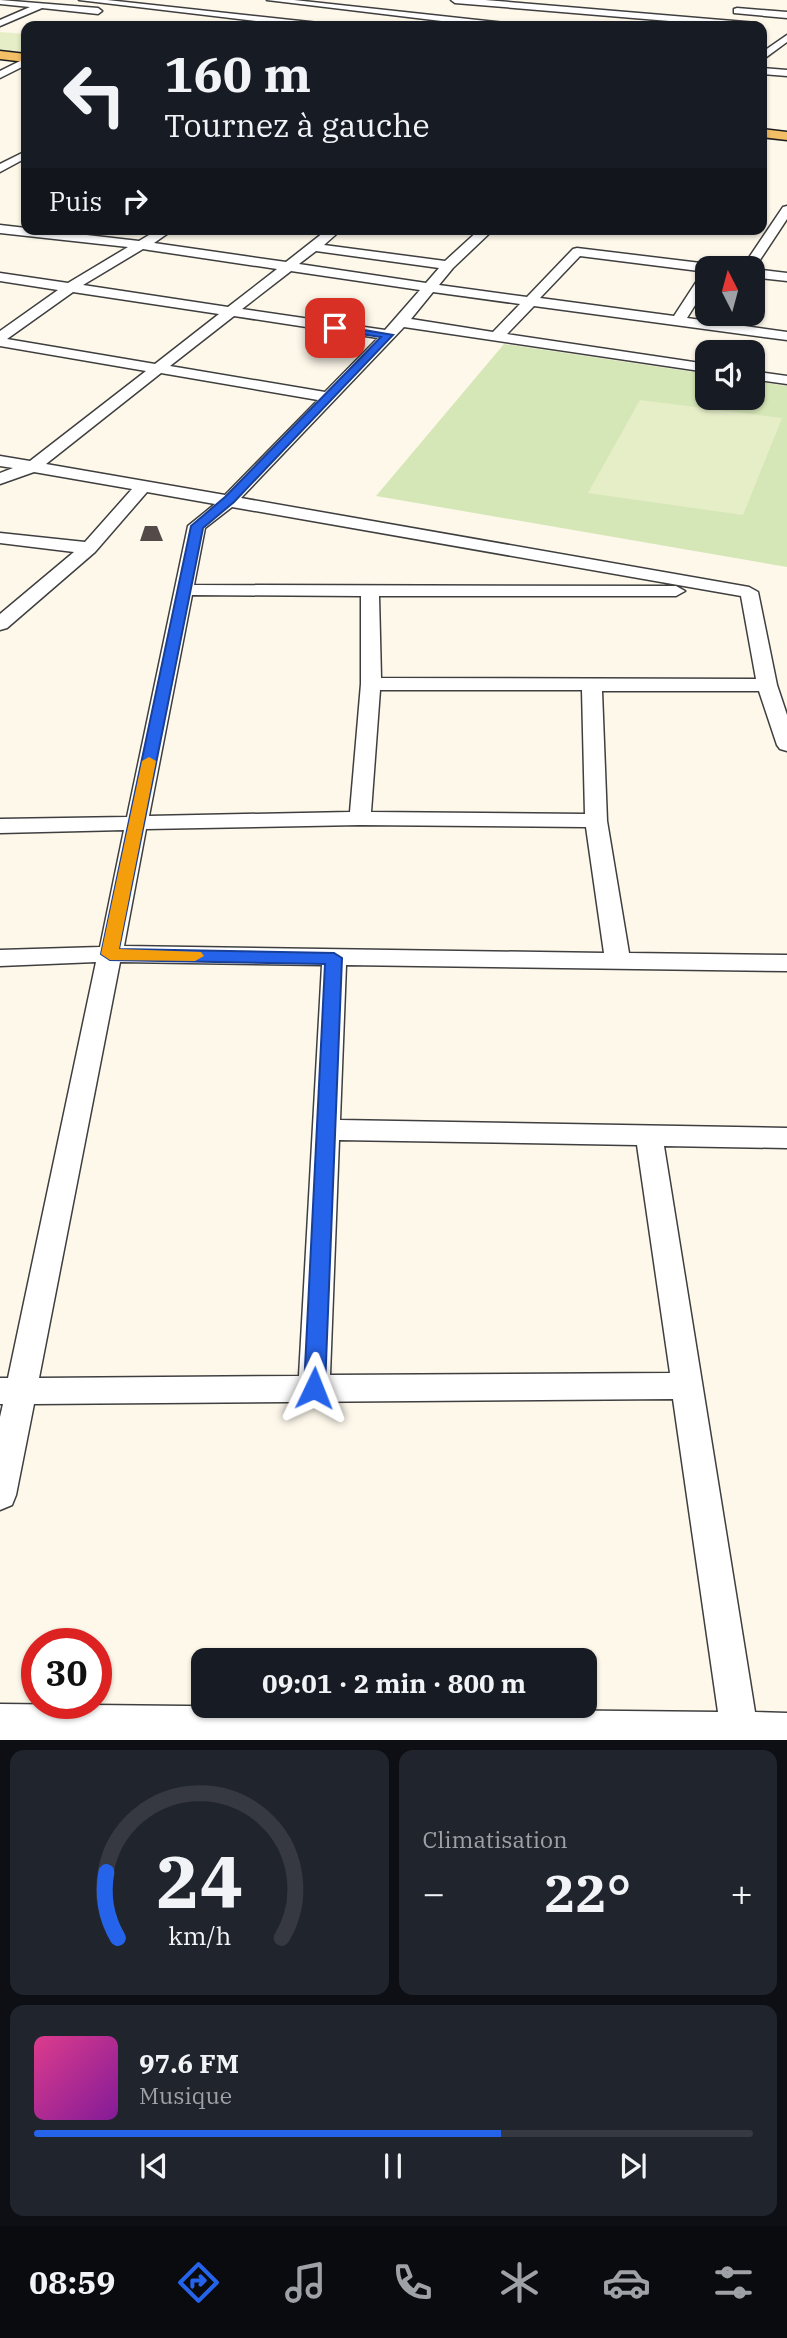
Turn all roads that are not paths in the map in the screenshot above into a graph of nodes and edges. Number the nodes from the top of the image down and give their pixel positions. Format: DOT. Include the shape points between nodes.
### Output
graph roads {
  1 [pos="52,0"];
  2 [pos="83,0"];
  3 [pos="153,0"];
  4 [pos="271,0"];
  5 [pos="348,0"];
  6 [pos="458,0"];
  7 [pos="571,0"];
  8 [pos="0,1"];
  9 [pos="218,4"];
  10 [pos="40,5"];
  11 [pos="676,5"];
  12 [pos="140,6"];
  13 [pos="339,6"];
  14 [pos="561,9"];
  15 [pos="732,10"];
  16 [pos="123,13"];
  17 [pos="201,13"];
  18 [pos="787,15"];
  19 [pos="552,18"];
  20 [pos="150,19"];
  21 [pos="184,21"];
  22 [pos="268,21"];
  23 [pos="317,21"];
  24 [pos="421,21"];
  25 [pos="434,21"];
  26 [pos="656,21"];
  27 [pos="665,21"];
  28 [pos="0,24"];
  29 [pos="13,27"];
  30 [pos="767,27"];
  31 [pos="774,28"];
  32 [pos="787,37"];
  33 [pos="767,52"];
  34 [pos="767,54"];
  35 [pos="787,54"];
  36 [pos="0,55"];
  37 [pos="21,58"];
  38 [pos="21,62"];
  39 [pos="767,71"];
  40 [pos="787,73"];
  41 [pos="0,75"];
  42 [pos="21,77"];
  43 [pos="767,80"];
  44 [pos="787,82"];
  45 [pos="767,134"];
  46 [pos="787,136"];
  47 [pos="0,153"];
  48 [pos="21,155"];
  49 [pos="21,157"];
  50 [pos="0,169"];
  51 [pos="787,210"];
  52 [pos="783,225"];
  53 [pos="0,229"];
  54 [pos="21,229"];
  55 [pos="21,230"];
  56 [pos="65,235"];
  57 [pos="159,235"];
  58 [pos="328,235"];
  59 [pos="481,235"];
  60 [pos="0,244"];
  61 [pos="142,246"];
  62 [pos="313,247"];
  63 [pos="758,256"];
  64 [pos="448,265"];
  65 [pos="695,266"];
  66 [pos="287,268"];
  67 [pos="765,274"];
  68 [pos="0,277"];
  69 [pos="787,277"];
  70 [pos="71,287"];
  71 [pos="427,288"];
  72 [pos="695,295"];
  73 [pos="530,302"];
  74 [pos="231,312"];
  75 [pos="678,321"];
  76 [pos="401,322"];
  77 [pos="388,335"];
  78 [pos="1,336"];
  79 [pos="497,336"];
  80 [pos="787,336"];
  81 [pos="695,366"];
  82 [pos="158,369"];
  83 [pos="765,377"];
  84 [pos="787,380"];
  85 [pos="329,397"];
  86 [pos="0,460"];
  87 [pos="34,466"];
  88 [pos="0,479"];
  89 [pos="144,485"];
  90 [pos="230,500"];
  91 [pos="0,538"];
  92 [pos="89,548"];
  93 [pos="586,565"];
  94 [pos="184,590"];
  95 [pos="370,590"];
  96 [pos="571,590"];
  97 [pos="749,592"];
  98 [pos="0,624"];
  99 [pos="371,684"];
  100 [pos="592,685"];
  101 [pos="767,685"];
  102 [pos="787,745"];
  103 [pos="359,818"];
  104 [pos="596,821"];
  105 [pos="137,822"];
  106 [pos="0,826"];
  107 [pos="110,954"];
  108 [pos="0,958"];
  109 [pos="334,958"];
  110 [pos="618,962"];
  111 [pos="787,963"];
  112 [pos="324,1130"];
  113 [pos="649,1135"];
  114 [pos="787,1138"];
  115 [pos="687,1386"];
  116 [pos="314,1388"];
  117 [pos="11,1390"];
  118 [pos="0,1495"];
  119 [pos="0,1722"];
  120 [pos="787,1731"];
  121 [pos="747,1735"];
  1 -- 10 [label="street"];
  2 -- 12 [label="street"];
  3 -- 12 [label="street"];
  4 -- 13 [label="street"];
  5 -- 13 [label="street"];
  6 -- 14 [label="street"];
  6 -- 25 [label="street"];
  7 -- 14 [label="street"];
  8 -- 10 [label="street"];
  9 -- 17 [label="street"];
  10 -- 16 [label="street"];
  10 -- 28 [label="street"];
  11 -- 27 [label="street"];
  12 -- 16 [label="street"];
  12 -- 17 [label="street"];
  13 -- 23 [label="street"];
  13 -- 24 [label="street"];
  14 -- 19 [label="street"];
  14 -- 26 [label="street"];
  15 -- 18 [label="street"];
  16 -- 20 [label="street"];
  17 -- 21 [label="street"];
  17 -- 22 [label="street"];
  28 -- 29 [label="street"];
  30 -- 31 [label="street"];
  32 -- 33 [label="street"];
  34 -- 35 [label="street"];
  36 -- 37 [label="main road"];
  38 -- 41 [label="street"];
  39 -- 40 [label="street"];
  41 -- 42 [label="street"];
  43 -- 44 [label="street"];
  45 -- 46 [label="main road"];
  47 -- 48 [label="street"];
  49 -- 50 [label="street"];
  51 -- 52 [label="street"];
  52 -- 63 [label="street"];
  53 -- 54 [label="street"];
  55 -- 60 [label="street"];
  56 -- 61 [label="street"];
  57 -- 61 [label="street"];
  58 -- 62 [label="street"];
  59 -- 64 [label="street"];
  61 -- 66 [label="street"];
  61 -- 70 [label="street"];
  62 -- 64 [label="street"];
  62 -- 66 [label="street"];
  64 -- 71 [label="street"];
  65 -- 73 [label="street" via="577,252"];
  66 -- 71 [label="street"];
  66 -- 74 [label="street"];
  67 -- 69 [label="street"];
  68 -- 70 [label="street"];
  70 -- 74 [label="street"];
  70 -- 78 [label="street"];
  71 -- 73 [label="street"];
  71 -- 76 [label="street"];
  72 -- 75 [label="street"];
  73 -- 75 [label="street"];
  73 -- 79 [label="street"];
  74 -- 77 [label="street"];
  74 -- 82 [label="street"];
  75 -- 80 [label="street"];
  76 -- 77 [label="street"];
  76 -- 79 [label="street"];
  77 -- 85 [label="street"];
  78 -- 82 [label="street"];
  79 -- 81 [label="street"];
  82 -- 85 [label="street"];
  82 -- 87 [label="street"];
  83 -- 84 [label="street"];
  85 -- 90 [label="street"];
  86 -- 87 [label="street"];
  87 -- 88 [label="street"];
  87 -- 89 [label="street"];
  89 -- 90 [label="street"];
  89 -- 92 [label="street"];
  90 -- 93 [label="street"];
  90 -- 94 [label="street" via="197,526"];
  91 -- 92 [label="street"];
  92 -- 98 [label="street"];
  93 -- 96 [label="street"];
  93 -- 97 [label="street"];
  94 -- 95 [label="street"];
  94 -- 105 [label="street"];
  95 -- 96 [label="street"];
  95 -- 99 [label="street"];
  96 -- 97 [label="street"];
  97 -- 101 [label="street"];
  99 -- 100 [label="street"];
  99 -- 103 [label="street"];
  100 -- 101 [label="street"];
  100 -- 104 [label="street"];
  101 -- 102 [label="street"];
  103 -- 104 [label="street"];
  103 -- 105 [label="street"];
  104 -- 110 [label="street"];
  105 -- 106 [label="street"];
  105 -- 107 [label="street"];
  107 -- 108 [label="street"];
  107 -- 109 [label="street"];
  107 -- 117 [label="street"];
  109 -- 110 [label="street"];
  109 -- 112 [label="street"];
  110 -- 111 [label="street"];
  112 -- 113 [label="street"];
  112 -- 116 [label="street"];
  113 -- 114 [label="street"];
  113 -- 115 [label="street"];
  115 -- 116 [label="street"];
  115 -- 121 [label="street"];
  116 -- 117 [label="street"];
  117 -- 118 [label="street"];
  119 -- 121 [label="street"];
  120 -- 121 [label="street"];
}
